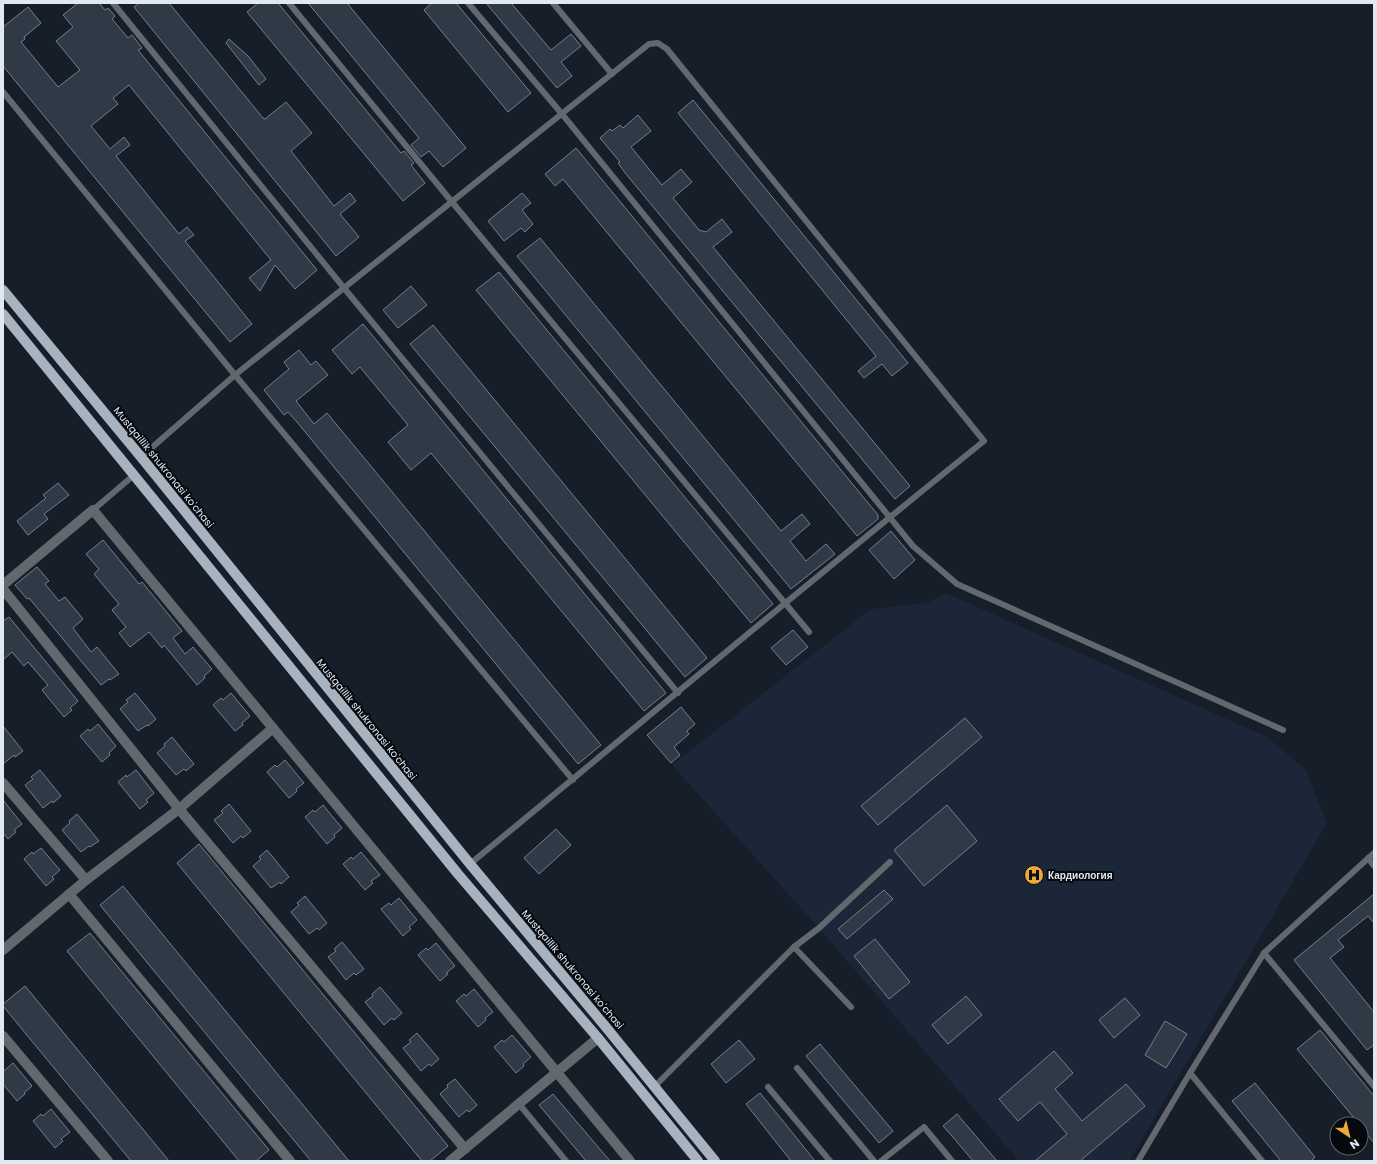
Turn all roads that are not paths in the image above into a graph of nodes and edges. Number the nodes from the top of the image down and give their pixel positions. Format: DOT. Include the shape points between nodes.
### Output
graph roads {
  1 [pos="113,3"];
  2 [pos="289,3"];
  3 [pos="468,3"];
  4 [pos="553,3"];
  5 [pos="612,74"];
  6 [pos="3,92"];
  7 [pos="562,114"];
  8 [pos="452,202"];
  9 [pos="344,288"];
  10 [pos="3,290"];
  11 [pos="3,314"];
  12 [pos="235,375"];
  13 [pos="141,457"];
  14 [pos="134,475"];
  15 [pos="93,510"];
  16 [pos="890,516"];
  17 [pos="3,585"];
  18 [pos="3,590"];
  19 [pos="784,603"];
  20 [pos="809,632"];
  21 [pos="678,693"];
  22 [pos="273,728"];
  23 [pos="1284,730"];
  24 [pos="573,780"];
  25 [pos="3,783"];
  26 [pos="179,809"];
  27 [pos="1374,853"];
  28 [pos="1368,858"];
  29 [pos="890,862"];
  30 [pos="470,864"];
  31 [pos="1374,866"];
  32 [pos="86,880"];
  33 [pos="69,894"];
  34 [pos="794,947"];
  35 [pos="3,950"];
  36 [pos="1264,953"];
  37 [pos="850,1007"];
  38 [pos="3,1036"];
  39 [pos="598,1038"];
  40 [pos="796,1068"];
  41 [pos="557,1072"];
  42 [pos="1190,1073"];
  43 [pos="1374,1086"];
  44 [pos="654,1087"];
  45 [pos="768,1087"];
  46 [pos="519,1104"];
  47 [pos="465,1149"];
  48 [pos="108,1161"];
  49 [pos="290,1161"];
  50 [pos="450,1161"];
  51 [pos="566,1161"];
  52 [pos="630,1161"];
  53 [pos="698,1161"];
  54 [pos="715,1161"];
  55 [pos="830,1161"];
  56 [pos="874,1161"];
  57 [pos="881,1161"];
  58 [pos="952,1161"];
  59 [pos="1138,1161"];
  60 [pos="1262,1161"];
  1 -- 9 [label="lane"];
  2 -- 8 [label="lane"];
  3 -- 7 [label="lane"];
  4 -- 5 [label="lane"];
  5 -- 7 [label="lane"];
  5 -- 16 [label="lane" via="649,44 658,43 667,49 984,441"];
  6 -- 12 [label="lane"];
  7 -- 8 [label="lane"];
  7 -- 16 [label="lane"];
  8 -- 9 [label="lane"];
  8 -- 19 [label="lane"];
  9 -- 12 [label="lane"];
  9 -- 21 [label="lane"];
  10 -- 13 [label="main road, Mustqaillik shukronasi ko'chasi"];
  11 -- 14 [label="main road"];
  12 -- 13 [label="lane"];
  12 -- 24 [label="lane"];
  13 -- 30 [label="main road, Mustqaillik shukronasi ko'chasi"];
  14 -- 15 [label="lane"];
  14 -- 39 [label="main road" via="458,874"];
  15 -- 17 [label="street"];
  15 -- 22 [label="street"];
  16 -- 19 [label="lane"];
  16 -- 23 [label="lane" via="913,546 957,584"];
  18 -- 26 [label="street"];
  19 -- 20 [label="lane"];
  19 -- 21 [label="lane"];
  21 -- 24 [label="lane"];
  22 -- 26 [label="street"];
  22 -- 41 [label="street"];
  24 -- 30 [label="lane"];
  25 -- 32 [label="street"];
  26 -- 32 [label="street"];
  26 -- 47 [label="street"];
  27 -- 28 [label="lane"];
  28 -- 31 [label="lane"];
  28 -- 36 [label="lane"];
  29 -- 34 [label="lane" via="819,928"];
  30 -- 44 [label="main road, Mustqaillik shukronasi ko'chasi"];
  32 -- 33 [label="street"];
  33 -- 35 [label="street"];
  33 -- 49 [label="street"];
  34 -- 37 [label="lane"];
  34 -- 44 [label="lane"];
  36 -- 42 [label="lane"];
  36 -- 43 [label="lane"];
  38 -- 48 [label="street"];
  39 -- 41 [label="street"];
  39 -- 53 [label="main road"];
  40 -- 56 [label="lane"];
  41 -- 46 [label="street"];
  41 -- 52 [label="street"];
  42 -- 59 [label="lane"];
  42 -- 60 [label="lane"];
  44 -- 54 [label="main road, Mustqaillik shukronasi ko'chasi"];
  45 -- 55 [label="lane"];
  46 -- 47 [label="street"];
  46 -- 51 [label="lane"];
  47 -- 50 [label="street"];
  57 -- 58 [label="lane" via="924,1128"];
}
